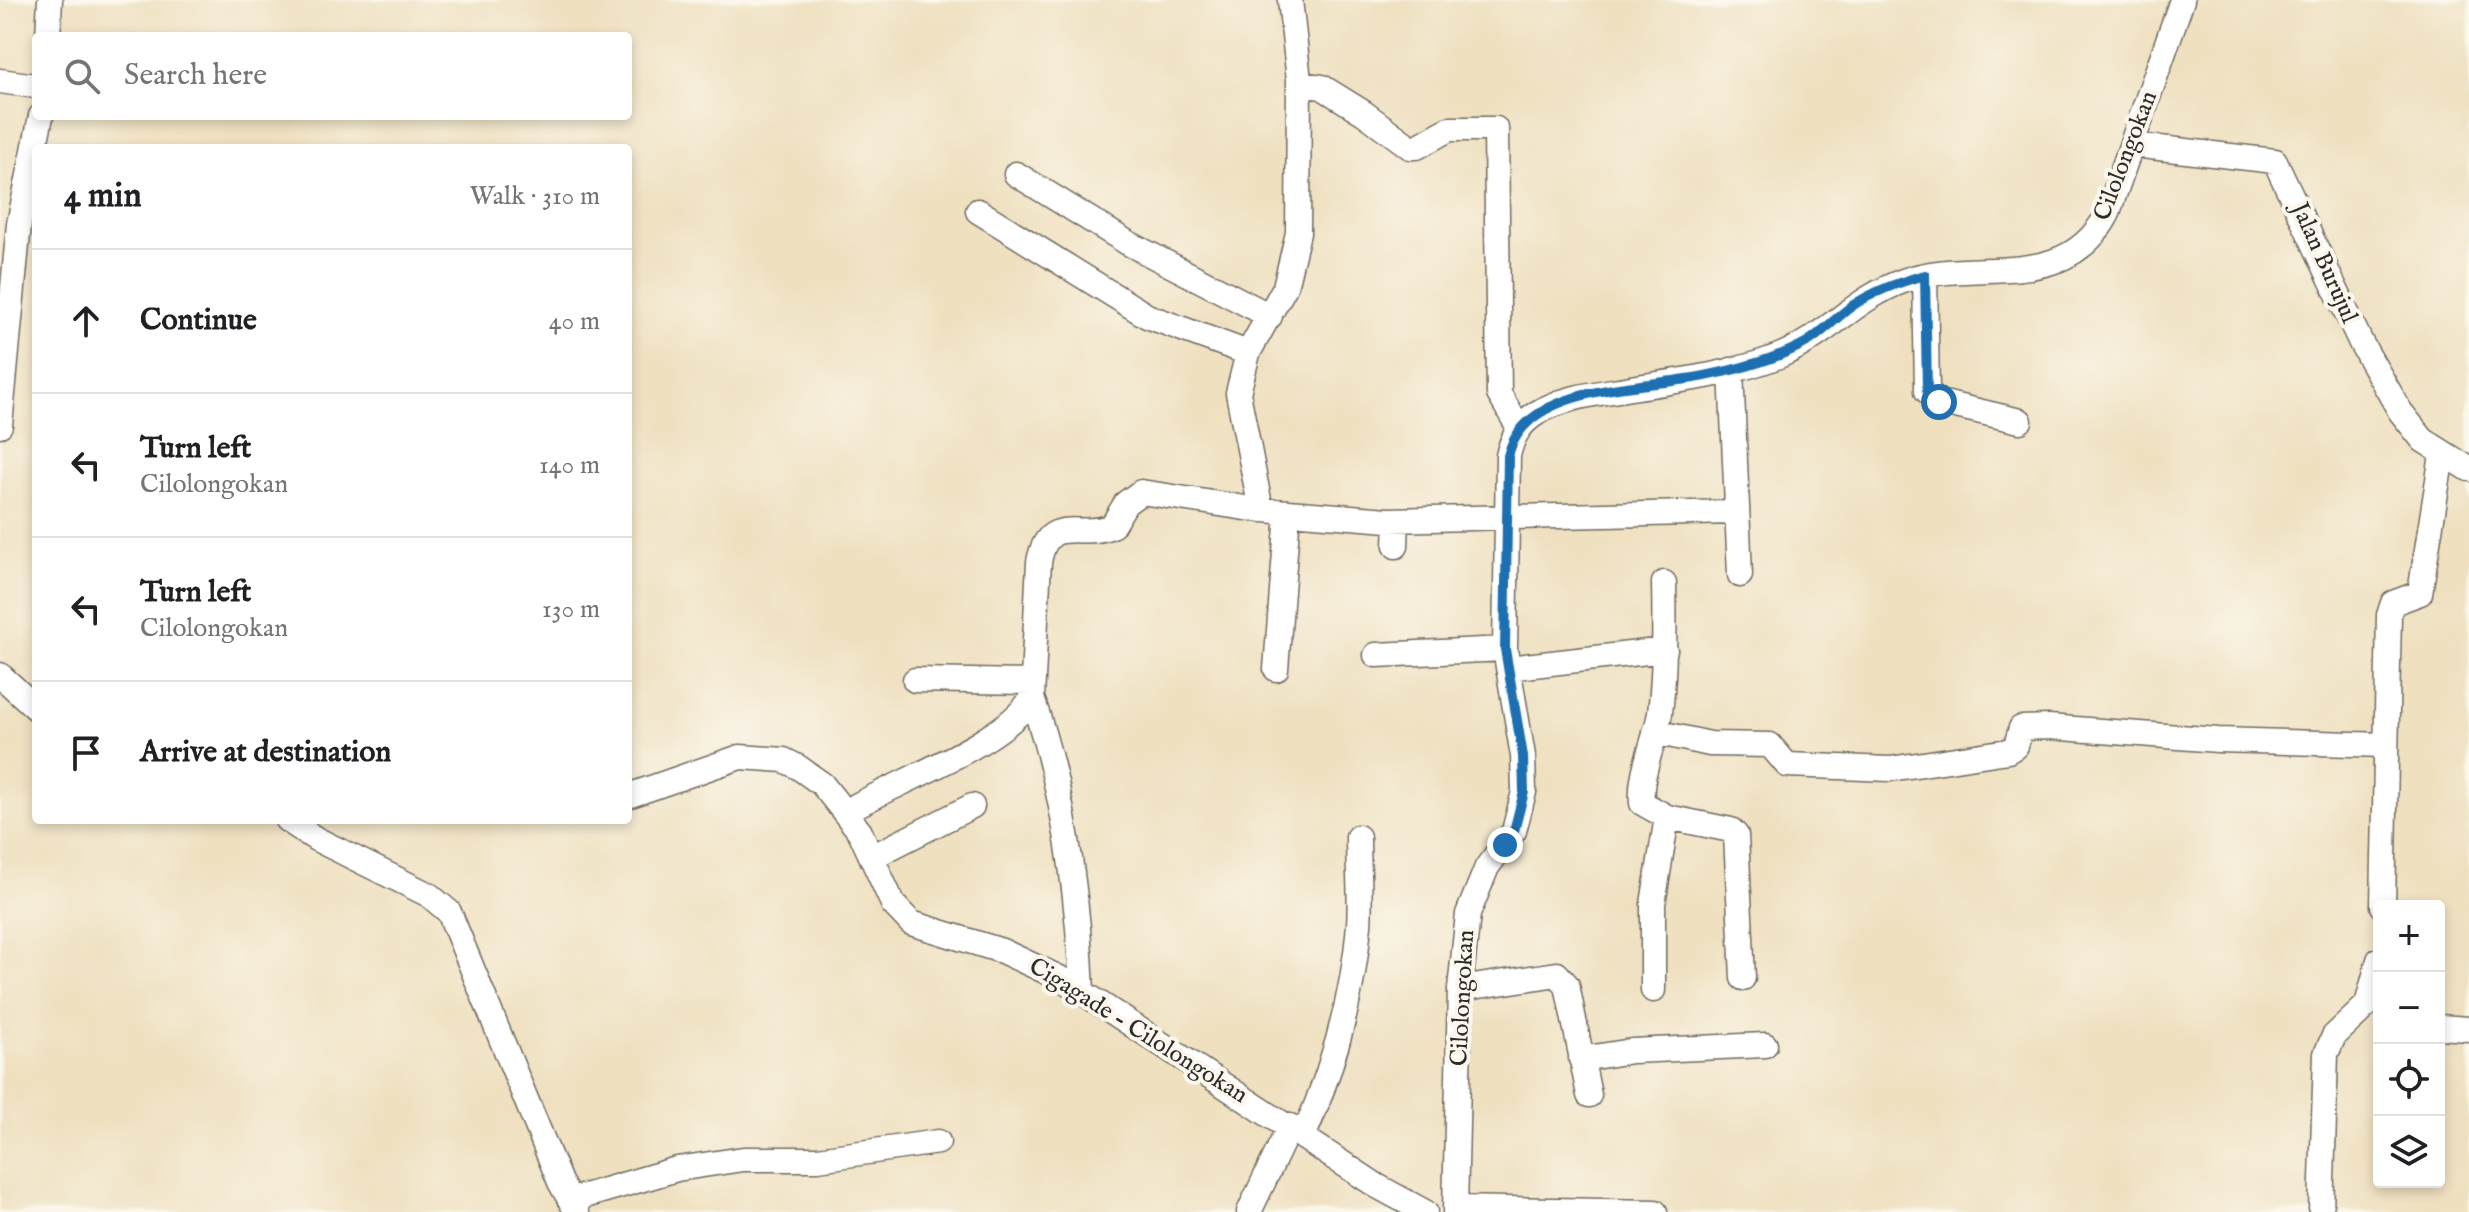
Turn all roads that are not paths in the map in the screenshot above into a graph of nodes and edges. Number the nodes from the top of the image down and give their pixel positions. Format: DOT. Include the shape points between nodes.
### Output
graph roads {
  1 [pos="50,0"];
  2 [pos="1290,0"];
  3 [pos="2182,0"];
  4 [pos="48,32"];
  5 [pos="0,81"];
  6 [pos="1299,82"];
  7 [pos="32,85"];
  8 [pos="40,120"];
  9 [pos="35,144"];
  10 [pos="2133,145"];
  11 [pos="32,160"];
  12 [pos="1016,174"];
  13 [pos="978,211"];
  14 [pos="1925,275"];
  15 [pos="1270,316"];
  16 [pos="1248,353"];
  17 [pos="1731,370"];
  18 [pos="2020,421"];
  19 [pos="0,425"];
  20 [pos="1519,428"];
  21 [pos="2442,455"];
  22 [pos="2469,469"];
  23 [pos="1261,510"];
  24 [pos="1736,512"];
  25 [pos="1288,513"];
  26 [pos="1506,519"];
  27 [pos="1397,520"];
  28 [pos="1396,546"];
  29 [pos="1740,575"];
  30 [pos="1664,583"];
  31 [pos="1665,650"];
  32 [pos="1376,655"];
  33 [pos="1506,659"];
  34 [pos="1276,669"];
  35 [pos="0,675"];
  36 [pos="915,680"];
  37 [pos="1032,690"];
  38 [pos="32,704"];
  39 [pos="1655,732"];
  40 [pos="2386,745"];
  41 [pos="632,795"];
  42 [pos="972,806"];
  43 [pos="845,812"];
  44 [pos="1667,817"];
  45 [pos="293,824"];
  46 [pos="1358,837"];
  47 [pos="874,856"];
  48 [pos="2383,900"];
  49 [pos="2376,972"];
  50 [pos="1743,978"];
  51 [pos="1460,989"];
  52 [pos="1653,990"];
  53 [pos="1082,991"];
  54 [pos="2351,1020"];
  55 [pos="2373,1022"];
  56 [pos="2445,1027"];
  57 [pos="2469,1029"];
  58 [pos="1765,1045"];
  59 [pos="1581,1059"];
  60 [pos="1589,1095"];
  61 [pos="1297,1130"];
  62 [pos="938,1142"];
  63 [pos="574,1206"];
  64 [pos="1455,1210"];
  65 [pos="1249,1212"];
  66 [pos="1425,1212"];
  67 [pos="1655,1212"];
  68 [pos="2321,1212"];
  1 -- 4 [label="street"];
  2 -- 6 [label="street"];
  3 -- 10 [label="street, Cilolongokan"];
  5 -- 7 [label="street"];
  6 -- 15 [label="street" via="1298,233 1285,287"];
  6 -- 20 [label="street" via="1322,87 1410,147 1454,128 1496,129 1499,394"];
  8 -- 9 [label="street"];
  10 -- 14 [label="street, Cilolongokan" via="2103,223 2071,255 2043,266"];
  10 -- 21 [label="street, Jalan Burujul" via="2275,161 2361,343 2400,411"];
  11 -- 19 [label="street" via="19,224"];
  12 -- 15 [label="street" via="1128,243"];
  13 -- 16 [label="street" via="1147,316"];
  14 -- 17 [label="street, Cilolongokan" via="1872,294 1797,348"];
  14 -- 18 [label="street" via="1927,391 1939,402"];
  15 -- 16 [label="street"];
  16 -- 23 [label="street" via="1241,373 1240,415"];
  17 -- 20 [label="street, Cilolongokan" via="1574,398 1534,414"];
  17 -- 24 [label="street"];
  20 -- 26 [label="street, Cilolongokan" via="1508,456"];
  21 -- 22 [label="street, Jalan Burujul"];
  21 -- 40 [label="street" via="2420,593 2390,607"];
  23 -- 25 [label="street"];
  23 -- 37 [label="street" via="1148,492 1133,496 1107,529 1051,533 1039,562"];
  24 -- 26 [label="street"];
  24 -- 29 [label="street"];
  25 -- 27 [label="street"];
  25 -- 34 [label="street"];
  26 -- 27 [label="street"];
  26 -- 33 [label="street, Cilolongokan"];
  27 -- 28 [label="street"];
  30 -- 31 [label="street"];
  31 -- 33 [label="street"];
  31 -- 39 [label="street"];
  32 -- 33 [label="street"];
  33 -- 51 [label="street, Cilolongokan" via="1524,792 1514,831 1487,867 1468,914"];
  35 -- 38 [label="street"];
  36 -- 37 [label="street"];
  37 -- 43 [label="street" via="1023,712 979,742"];
  37 -- 53 [label="street" via="1068,844"];
  39 -- 40 [label="street" via="1717,745 1770,745 1787,765 1879,769 2008,751 2014,749 2021,728"];
  39 -- 44 [label="street" via="1642,803"];
  40 -- 48 [label="street"];
  41 -- 43 [label="street, Cigagade - Cilolongokan" via="714,764 763,757 798,767 822,784"];
  42 -- 47 [label="street"];
  43 -- 47 [label="street, Cigagade - Cilolongokan"];
  44 -- 50 [label="street" via="1736,835"];
  44 -- 52 [label="street" via="1653,904"];
  45 -- 63 [label="street" via="429,895 449,912"];
  46 -- 61 [label="street" via="1359,924 1347,1002 1325,1087"];
  47 -- 53 [label="street, Cigagade - Cilolongokan" via="893,904 911,923 1002,951"];
  49 -- 54 [label="street" via="2367,1005"];
  51 -- 59 [label="street" via="1557,974 1567,985"];
  51 -- 64 [label="street, Cilolongokan"];
  53 -- 61 [label="street, Cigagade - Cilolongokan"];
  54 -- 55 [label="street"];
  54 -- 68 [label="street" via="2334,1036 2326,1054"];
  56 -- 57 [label="street"];
  58 -- 59 [label="street" via="1642,1050"];
  59 -- 60 [label="street"];
  61 -- 65 [label="street"];
  61 -- 66 [label="street, Cigagade - Cilolongokan"];
  62 -- 63 [label="street" via="818,1159 753,1158 677,1169"];
  64 -- 67 [label="street"];
}
